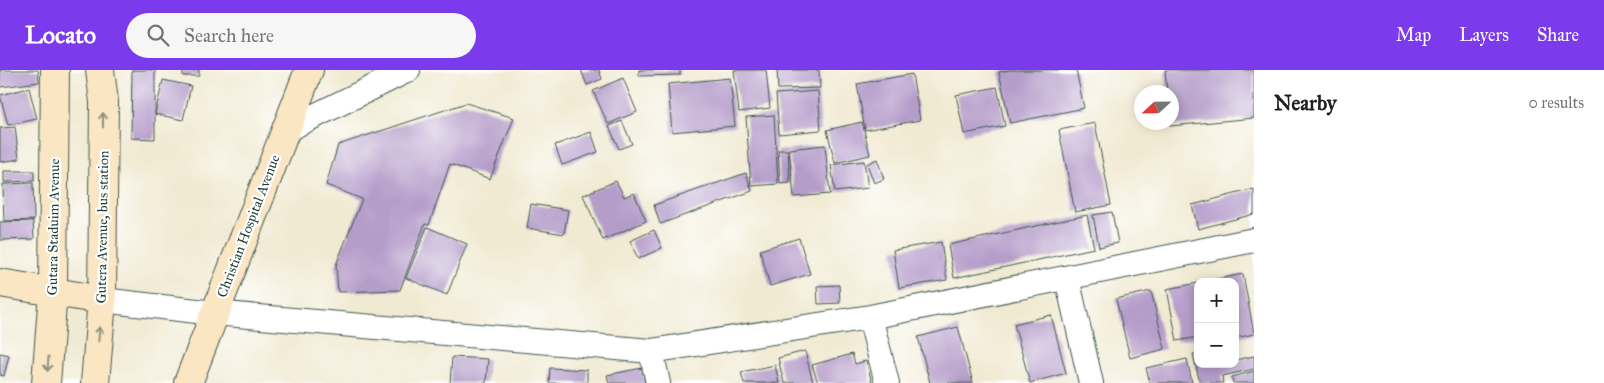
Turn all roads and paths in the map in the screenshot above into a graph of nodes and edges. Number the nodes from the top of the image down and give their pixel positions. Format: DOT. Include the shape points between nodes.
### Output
graph roads {
  1 [pos="54,70"];
  2 [pos="100,70"];
  3 [pos="309,70"];
  4 [pos="408,70"];
  5 [pos="286,130"];
  6 [pos="1254,240"];
  7 [pos="1067,278"];
  8 [pos="0,283"];
  9 [pos="53,292"];
  10 [pos="102,300"];
  11 [pos="214,313"];
  12 [pos="870,317"];
  13 [pos="651,352"];
  14 [pos="46,383"];
  15 [pos="95,383"];
  16 [pos="188,383"];
  17 [pos="658,383"];
  18 [pos="887,383"];
  19 [pos="1091,383"];
  1 -- 9 [label="main road, Gutara Staduim Avenue"];
  10 -- 2 [label="main road, Gutera Avenue, bus station, one-way" via="104,102"];
  3 -- 5 [label="main road, Christian Hospital Avenue"];
  4 -- 5 [label="street"];
  5 -- 11 [label="main road, Christian Hospital Avenue"];
  6 -- 7 [label="street"];
  7 -- 12 [label="street"];
  7 -- 19 [label="street"];
  8 -- 9 [label="main road"];
  9 -- 10 [label="main road"];
  9 -- 14 [label="main road, Gutara Staduim Avenue, one-way"];
  10 -- 11 [label="street"];
  15 -- 10 [label="main road, Gutera Avenue, bus station, one-way"];
  11 -- 13 [label="street"];
  11 -- 16 [label="main road, Christian Hospital Avenue"];
  12 -- 13 [label="street"];
  12 -- 18 [label="street"];
  13 -- 17 [label="street"];
}
